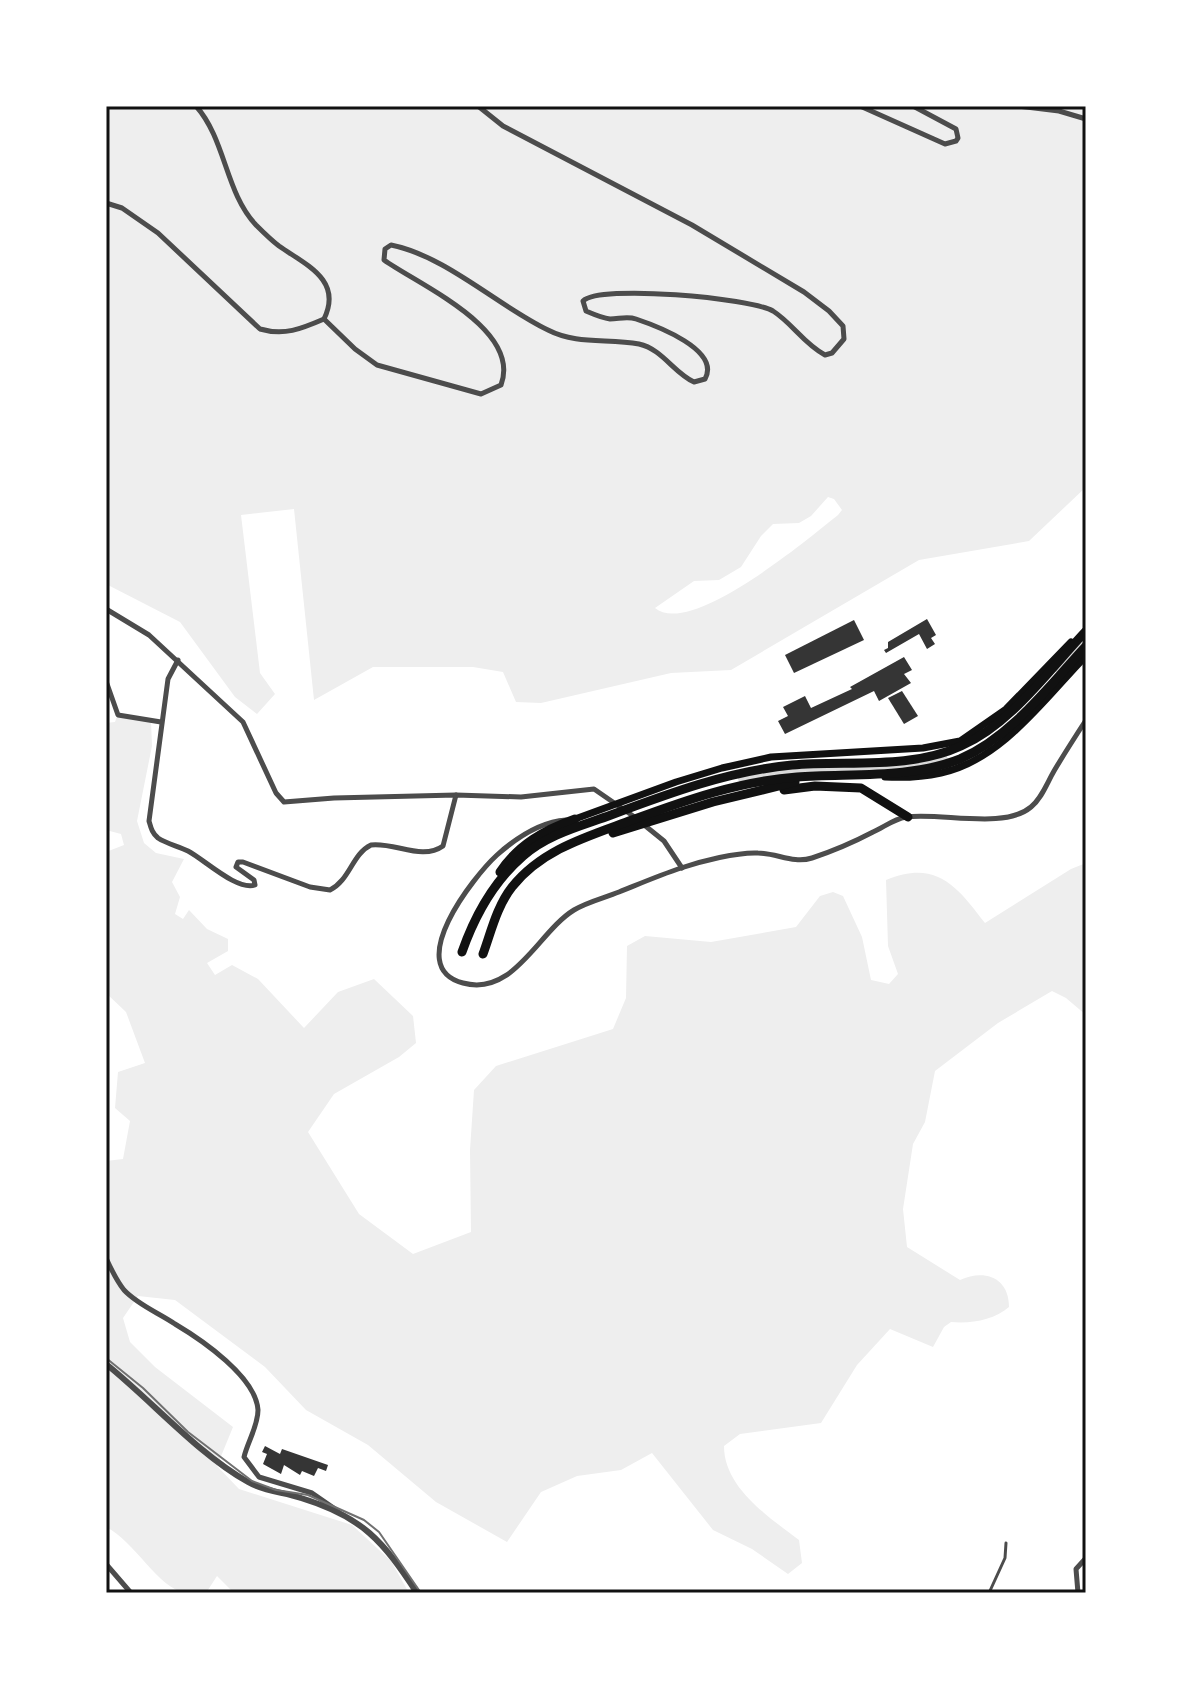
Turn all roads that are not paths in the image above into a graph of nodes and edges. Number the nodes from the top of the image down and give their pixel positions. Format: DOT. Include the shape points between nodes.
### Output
graph roads {
  1 [pos="196,106"];
  2 [pos="478,106"];
  3 [pos="860,106"];
  4 [pos="913,106"];
  5 [pos="1018,106"];
  6 [pos="1086,119"];
  7 [pos="106,203"];
  8 [pos="324,319"];
  9 [pos="106,609"];
  10 [pos="1086,628"];
  11 [pos="1086,646"];
  12 [pos="1086,656"];
  13 [pos="178,660"];
  14 [pos="106,681"];
  15 [pos="1086,720"];
  16 [pos="161,722"];
  17 [pos="817,755"];
  18 [pos="818,778"];
  19 [pos="456,795"];
  20 [pos="713,802"];
  21 [pos="908,817"];
  22 [pos="575,819"];
  23 [pos="546,857"];
  24 [pos="682,868"];
  25 [pos="485,900"];
  26 [pos="462,952"];
  27 [pos="483,954"];
  28 [pos="106,1258"];
  29 [pos="106,1364"];
  30 [pos="345,1517"];
  31 [pos="1006,1543"];
  32 [pos="1086,1558"];
  33 [pos="106,1564"];
  34 [pos="131,1593"];
  35 [pos="417,1593"];
  36 [pos="989,1593"];
  37 [pos="1078,1593"];
  1 -- 8 [label="street" via="209,121 244,210 276,244 324,280 330,298"];
  2 -- 8 [label="street" via="503,126 692,225 804,292 843,326 844,339 825,355 771,310 732,301 613,293 583,301 586,311 610,319 632,317 696,349 708,362 709,372 694,382 640,344 577,339 547,330 463,278 391,245 384,260 450,300 489,336 505,365 501,385 481,394 377,365"];
  3 -- 4 [label="street" via="945,144 956,141 956,129"];
  5 -- 6 [label="street"];
  7 -- 8 [label="street" via="158,233 260,329 295,332"];
  9 -- 13 [label="street"];
  10 -- 17 [label="main road" via="1006,709 960,741"];
  10 -- 25 [label="highway" via="1016,705 963,746 914,760 795,765 721,777 557,834 525,853"];
  11 -- 23 [label="highway" via="1007,728 961,758 917,770 754,782 699,796 570,843"];
  12 -- 18 [label="main road" via="1015,730 968,764 923,776"];
  13 -- 16 [label="street" via="168,679"];
  13 -- 19 [label="street" via="243,722 284,802"];
  14 -- 16 [label="street" via="118,715"];
  15 -- 21 [label="street" via="1029,809 1012,816"];
  16 -- 19 [label="street" via="151,831 248,887 255,882 237,869 238,862 330,890 371,845 437,850 443,846"];
  17 -- 18 [label="main road"];
  17 -- 22 [label="main road" via="771,757 722,768"];
  18 -- 20 [label="highway"];
  19 -- 24 [label="street" via="599,791 655,833"];
  20 -- 21 [label="highway" via="849,786 874,794"];
  20 -- 23 [label="highway"];
  21 -- 24 [label="street" via="807,859 755,852"];
  22 -- 24 [label="street" via="550,822 522,836 475,880 439,938 437,953 450,977 484,984 506,976 575,909"];
  22 -- 25 [label="highway" via="518,850"];
  23 -- 27 [label="highway" via="505,898"];
  25 -- 26 [label="highway"];
  28 -- 30 [label="street" via="125,1290 216,1353 251,1389 258,1412 244,1457 253,1473 312,1493"];
  29 -- 30 [label="street" via="244,1480"];
  30 -- 35 [label="street" via="376,1536"];
  31 -- 36 [label="lane"];
  32 -- 37 [label="street" via="1076,1569"];
  33 -- 34 [label="street"];
}
